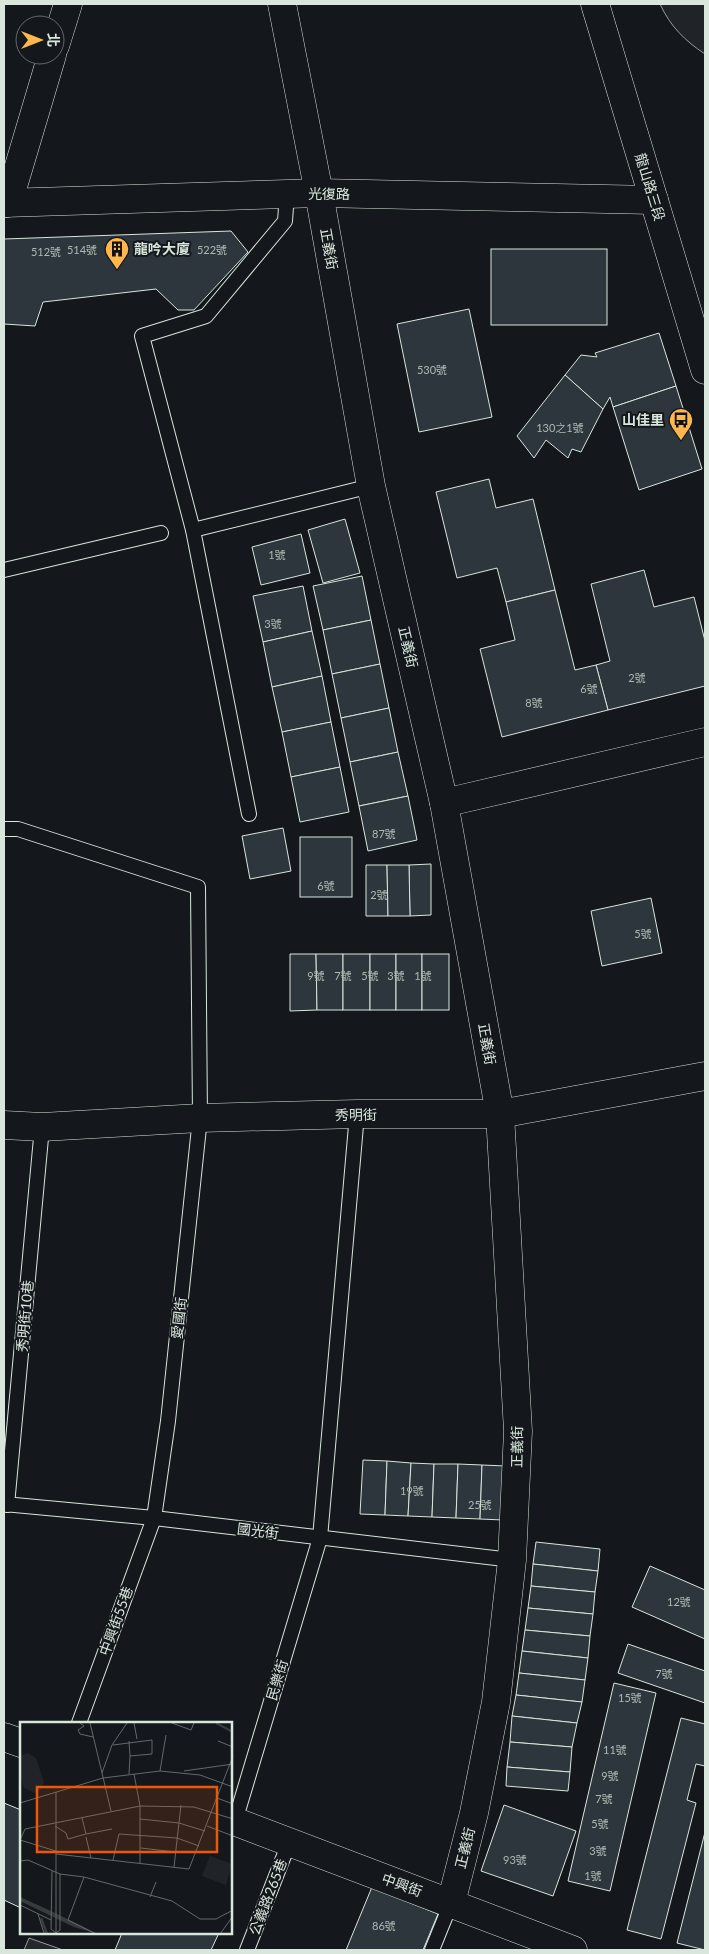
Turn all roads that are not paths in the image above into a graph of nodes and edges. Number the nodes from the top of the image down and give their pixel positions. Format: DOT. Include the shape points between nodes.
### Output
graph roads {
  1 [pos="282,4"];
  2 [pos="596,4"];
  3 [pos="49,65"];
  4 [pos="319,193"];
  5 [pos="287,194"];
  6 [pos="654,200"];
  7 [pos="6,203"];
  8 [pos="705,370"];
  9 [pos="371,486"];
  10 [pos="193,530"];
  11 [pos="161,533"];
  12 [pos="4,570"];
  13 [pos="705,742"];
  14 [pos="444,803"];
  15 [pos="249,814"];
  16 [pos="4,829"];
  17 [pos="705,1076"];
  18 [pos="357,1114"];
  19 [pos="500,1114"];
  20 [pos="200,1118"];
  21 [pos="4,1125"];
  22 [pos="42,1127"];
  23 [pos="6,1505"];
  24 [pos="154,1518"];
  25 [pos="320,1538"];
  26 [pos="512,1560"];
  27 [pos="79,1722"];
  28 [pos="4,1737"];
  29 [pos="20,1743"];
  30 [pos="233,1821"];
  31 [pos="289,1843"];
  32 [pos="451,1903"];
  33 [pos="247,1950"];
  34 [pos="432,1950"];
  35 [pos="573,1950"];
  1 -- 4 [label="street, 正義街"];
  2 -- 6 [label="street, 龍山路三段"];
  3 -- 7 [label="street"];
  4 -- 5 [label="street, 光復路"];
  4 -- 6 [label="street, 光復路"];
  4 -- 9 [label="street, 正義街"];
  5 -- 7 [label="street, 光復路"];
  5 -- 10 [label="lane" via="285,221 206,316 142,336"];
  6 -- 8 [label="street, 龍山路三段"];
  9 -- 10 [label="lane"];
  9 -- 14 [label="street, 正義街"];
  10 -- 15 [label="lane"];
  11 -- 12 [label="lane"];
  13 -- 14 [label="street"];
  14 -- 19 [label="street, 正義街"];
  16 -- 20 [label="lane, 愛國街" via="18,829 198,887"];
  17 -- 19 [label="street, 秀明街"];
  18 -- 19 [label="street, 秀明街"];
  18 -- 20 [label="street, 秀明街"];
  18 -- 25 [label="lane, 民樂街"];
  19 -- 26 [label="street, 正義街" via="518,1431"];
  20 -- 22 [label="street, 秀明街"];
  20 -- 24 [label="lane, 愛國街" via="168,1421"];
  21 -- 22 [label="street, 秀明街"];
  22 -- 23 [label="lane, 秀明街10巷"];
  23 -- 24 [label="lane, 國光街"];
  24 -- 25 [label="lane, 國光街"];
  24 -- 27 [label="lane, 中興街55巷"];
  25 -- 26 [label="lane, 國光街"];
  25 -- 30 [label="lane, 民樂街"];
  26 -- 32 [label="street, 正義街" via="496,1702 474,1813"];
  28 -- 29 [label="street"];
  30 -- 31 [label="street, 中興街"];
  31 -- 32 [label="street, 中興街"];
  31 -- 33 [label="lane, 公義路265巷"];
  32 -- 34 [label="lane"];
  32 -- 35 [label="street, 中興街"];
}
